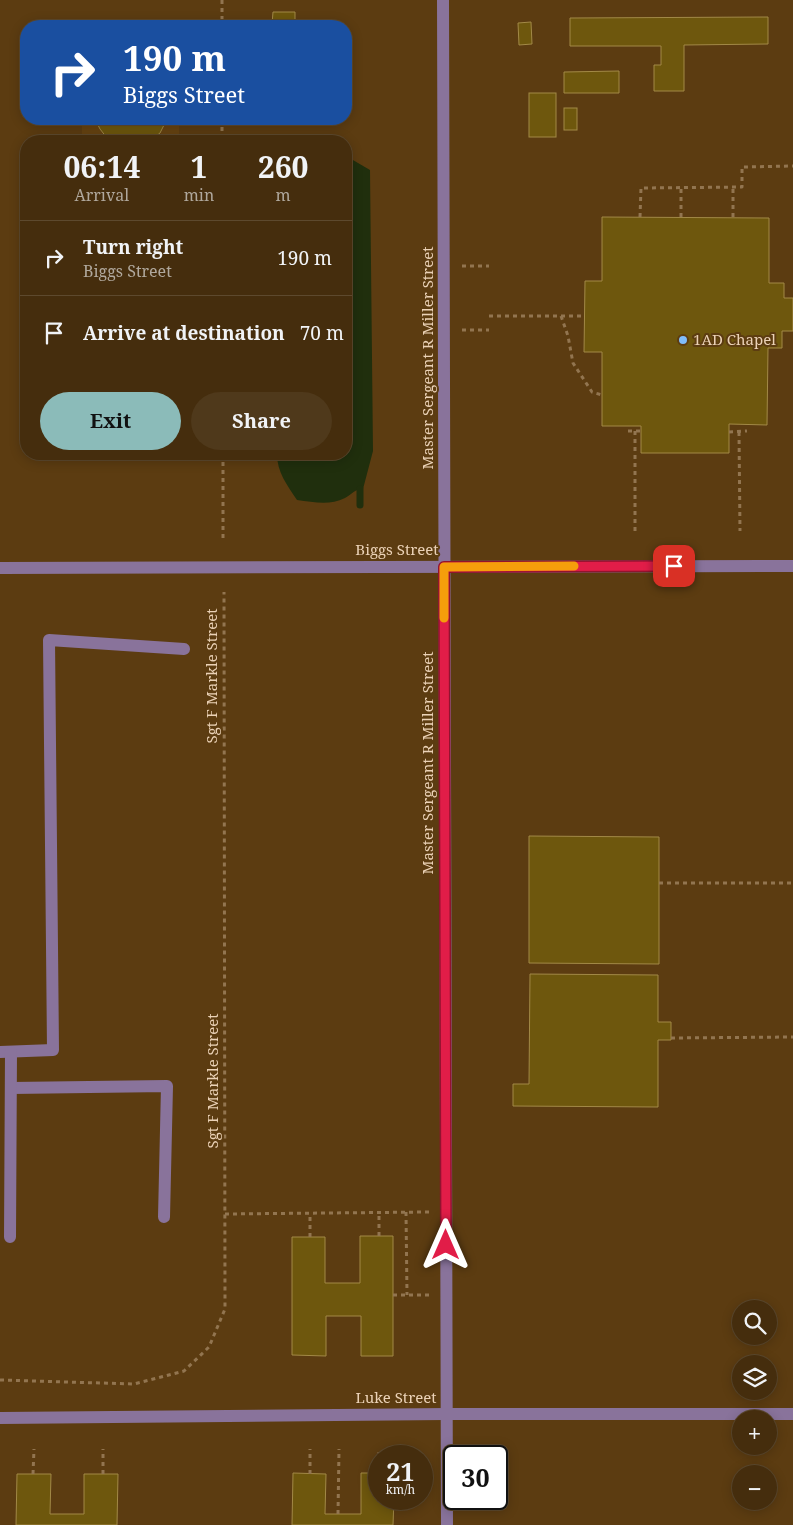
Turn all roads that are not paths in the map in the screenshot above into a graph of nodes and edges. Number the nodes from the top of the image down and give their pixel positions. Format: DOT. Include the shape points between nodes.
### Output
graph roads {
  1 [pos="443,0"];
  2 [pos="793,566"];
  3 [pos="444,567"];
  4 [pos="0,568"];
  5 [pos="184,649"];
  6 [pos="5,1052"];
  7 [pos="11,1088"];
  8 [pos="164,1217"];
  9 [pos="10,1237"];
  10 [pos="446,1414"];
  11 [pos="793,1414"];
  12 [pos="0,1418"];
  13 [pos="447,1525"];
  1 -- 3 [label="street, Master Sergeant R Miller Street"];
  2 -- 3 [label="street, Biggs Street"];
  3 -- 4 [label="street, Biggs Street"];
  3 -- 10 [label="street, Master Sergeant R Miller Street"];
  5 -- 6 [label="street" via="49,640 53,1050"];
  6 -- 7 [label="street"];
  7 -- 8 [label="street" via="167,1086"];
  7 -- 9 [label="street"];
  10 -- 11 [label="street, Luke Street"];
  10 -- 12 [label="street, Luke Street"];
  10 -- 13 [label="street, Master Sergeant R Miller Street"];
}
